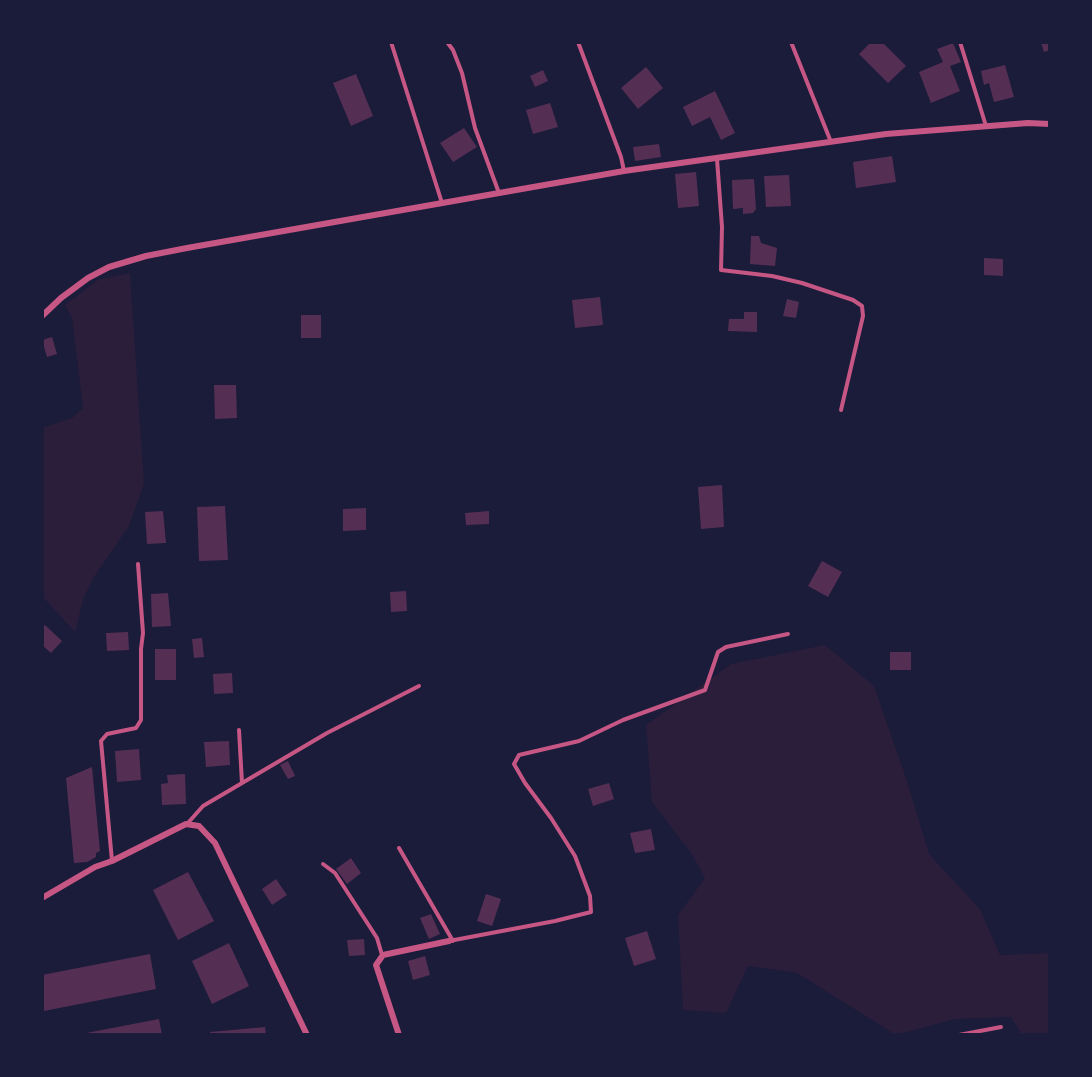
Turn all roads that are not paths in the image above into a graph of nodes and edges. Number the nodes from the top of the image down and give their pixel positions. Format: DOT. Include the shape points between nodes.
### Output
graph roads {
  1 [pos="391,42"];
  2 [pos="447,42"];
  3 [pos="578,42"];
  4 [pos="790,42"];
  5 [pos="960,42"];
  6 [pos="1050,124"];
  7 [pos="986,126"];
  8 [pos="831,142"];
  9 [pos="717,159"];
  10 [pos="624,171"];
  11 [pos="499,193"];
  12 [pos="443,203"];
  13 [pos="42,316"];
  14 [pos="840,410"];
  15 [pos="138,564"];
  16 [pos="788,634"];
  17 [pos="419,686"];
  18 [pos="239,730"];
  19 [pos="242,783"];
  20 [pos="186,824"];
  21 [pos="399,848"];
  22 [pos="112,861"];
  23 [pos="323,864"];
  24 [pos="42,898"];
  25 [pos="451,941"];
  26 [pos="382,956"];
  27 [pos="1001,1027"];
  28 [pos="307,1035"];
  29 [pos="399,1035"];
  30 [pos="959,1035"];
  1 -- 12 [label="lane"];
  2 -- 11 [label="lane" via="462,73 475,128"];
  3 -- 10 [label="lane"];
  4 -- 8 [label="lane"];
  5 -- 7 [label="lane"];
  6 -- 7 [label="street"];
  7 -- 8 [label="street"];
  8 -- 9 [label="street"];
  9 -- 10 [label="street"];
  9 -- 14 [label="lane" via="721,270 802,283 862,306 863,316"];
  10 -- 11 [label="street"];
  11 -- 12 [label="street"];
  12 -- 13 [label="street" via="146,256 88,278"];
  15 -- 22 [label="lane" via="143,633 141,720 136,728 107,734 101,741"];
  16 -- 25 [label="lane" via="718,652 705,690 622,720 579,741 519,755 514,764 575,856 590,896 591,912"];
  17 -- 19 [label="lane"];
  18 -- 19 [label="lane"];
  19 -- 20 [label="lane" via="203,806"];
  20 -- 22 [label="street"];
  20 -- 28 [label="street" via="199,826 215,843"];
  21 -- 25 [label="lane"];
  22 -- 24 [label="street"];
  23 -- 26 [label="lane" via="335,873 377,938"];
  25 -- 26 [label="street"];
  26 -- 29 [label="street" via="376,965"];
  27 -- 30 [label="lane"];
}
